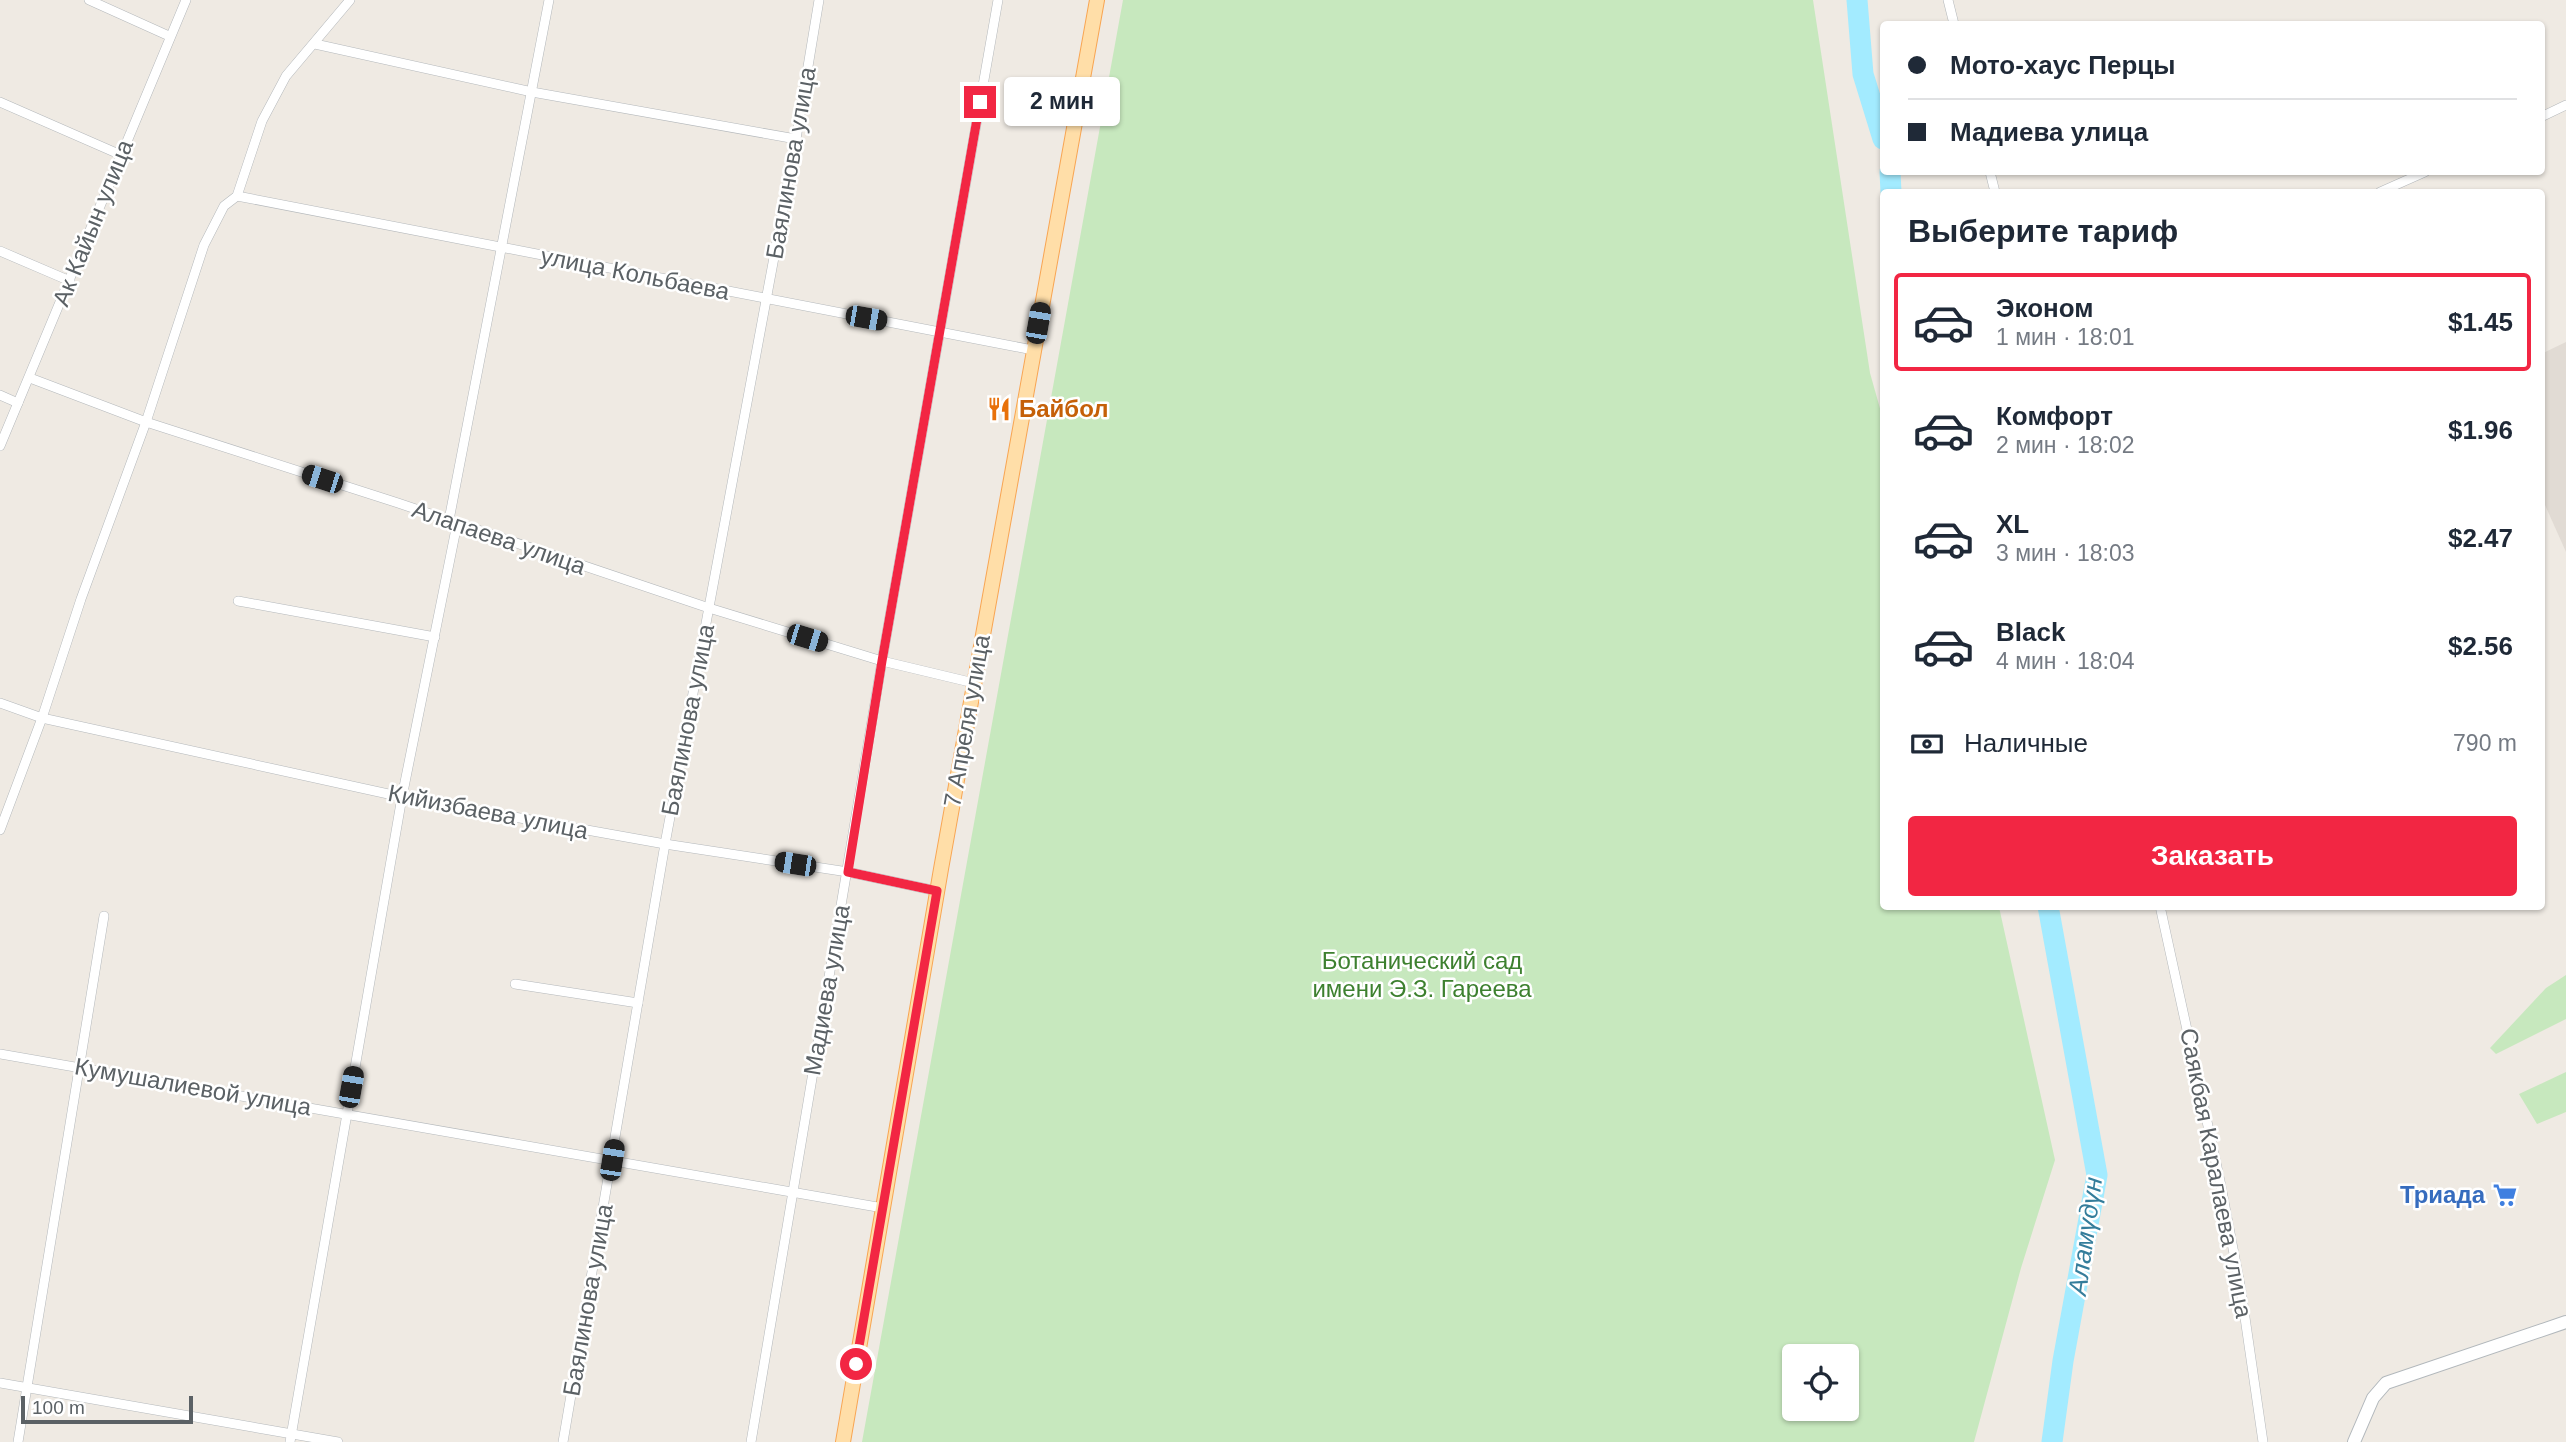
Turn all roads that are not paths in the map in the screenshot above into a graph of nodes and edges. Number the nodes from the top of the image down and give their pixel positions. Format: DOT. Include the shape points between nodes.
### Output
graph roads {
  1 [pos="89,0"];
  2 [pos="186,0"];
  3 [pos="350,0"];
  4 [pos="550,0"];
  5 [pos="819,0"];
  6 [pos="998,0"];
  7 [pos="1097,0"];
  8 [pos="1948,0"];
  9 [pos="1953,21"];
  10 [pos="169,36"];
  11 [pos="315,44"];
  12 [pos="532,92"];
  13 [pos="0,102"];
  14 [pos="2566,105"];
  15 [pos="2545,115"];
  16 [pos="796,139"];
  17 [pos="121,156"];
  18 [pos="2418,175"];
  19 [pos="2387,189"];
  20 [pos="237,196"];
  21 [pos="502,247"];
  22 [pos="0,251"];
  23 [pos="70,281"];
  24 [pos="766,300"];
  25 [pos="940,332"];
  26 [pos="1033,350"];
  27 [pos="30,378"];
  28 [pos="0,395"];
  29 [pos="18,403"];
  30 [pos="146,422"];
  31 [pos="0,446"];
  32 [pos="453,522"];
  33 [pos="238,601"];
  34 [pos="709,608"];
  35 [pos="435,637"];
  36 [pos="882,661"];
  37 [pos="974,683"];
  38 [pos="0,703"];
  39 [pos="42,718"];
  40 [pos="402,797"];
  41 [pos="0,830"];
  42 [pos="664,844"];
  43 [pos="848,872"];
  44 [pos="937,891"];
  45 [pos="2161,910"];
  46 [pos="104,916"];
  47 [pos="515,984"];
  48 [pos="638,1003"];
  49 [pos="0,1054"];
  50 [pos="80,1068"];
  51 [pos="346,1113"];
  52 [pos="612,1160"];
  53 [pos="793,1191"];
  54 [pos="883,1208"];
  55 [pos="2566,1322"];
  56 [pos="0,1383"];
  57 [pos="28,1388"];
  58 [pos="290,1438"];
  59 [pos="18,1442"];
  60 [pos="338,1442"];
  61 [pos="563,1442"];
  62 [pos="751,1442"];
  63 [pos="843,1442"];
  64 [pos="2263,1442"];
  65 [pos="2354,1442"];
  1 -- 10 [label="street"];
  2 -- 10 [label="street, Ак Кайын улица"];
  3 -- 11 [label="street"];
  4 -- 12 [label="street"];
  5 -- 16 [label="street, Баялинова улица"];
  6 -- 25 [label="street, Мадиева улица"];
  7 -- 26 [label="main road, 7 Апреля улица"];
  8 -- 9 [label="street"];
  10 -- 17 [label="street, Ак Кайын улица"];
  11 -- 12 [label="street"];
  11 -- 20 [label="street" via="286,76 262,121"];
  12 -- 16 [label="street"];
  12 -- 21 [label="street"];
  13 -- 17 [label="street"];
  14 -- 15 [label="street"];
  16 -- 24 [label="street, Баялинова улица"];
  17 -- 23 [label="street, Ак Кайын улица"];
  18 -- 19 [label="street"];
  20 -- 21 [label="street, улица Кольбаева"];
  20 -- 30 [label="street" via="224,205 204,245"];
  21 -- 24 [label="street, улица Кольбаева"];
  21 -- 32 [label="street"];
  22 -- 23 [label="street"];
  23 -- 27 [label="street, Ак Кайын улица"];
  24 -- 25 [label="street, улица Кольбаева"];
  24 -- 34 [label="street, Баялинова улица"];
  25 -- 26 [label="street, улица Кольбаева"];
  25 -- 36 [label="street, Мадиева улица"];
  26 -- 37 [label="main road, 7 Апреля улица"];
  27 -- 29 [label="street, Ак Кайын улица"];
  27 -- 30 [label="street, Алапаева улица"];
  28 -- 29 [label="street"];
  29 -- 31 [label="street, Ак Кайын улица"];
  30 -- 32 [label="street, Алапаева улица"];
  30 -- 39 [label="street"];
  32 -- 34 [label="street, Алапаева улица"];
  32 -- 35 [label="street"];
  33 -- 35 [label="street"];
  34 -- 36 [label="street, Алапаева улица"];
  34 -- 42 [label="street, Баялинова улица"];
  35 -- 40 [label="street"];
  36 -- 37 [label="street, Алапаева улица"];
  36 -- 43 [label="street, Мадиева улица"];
  37 -- 44 [label="main road, 7 Апреля улица"];
  38 -- 39 [label="street, Кийизбаева улица"];
  39 -- 40 [label="street, Кийизбаева улица"];
  39 -- 41 [label="street"];
  40 -- 42 [label="street, Кийизбаева улица"];
  40 -- 51 [label="street"];
  42 -- 43 [label="street, Кийизбаева улица"];
  42 -- 48 [label="street, Баялинова улица"];
  43 -- 44 [label="street, Кийизбаева улица"];
  43 -- 53 [label="street, Мадиева улица"];
  44 -- 54 [label="main road, 7 Апреля улица"];
  45 -- 64 [label="street, Саякбая Каралаева улица" via="2241,1290"];
  46 -- 50 [label="street"];
  47 -- 48 [label="street"];
  48 -- 52 [label="street, Баялинова улица"];
  49 -- 50 [label="street, Кумушалиевой улица"];
  50 -- 51 [label="street, Кумушалиевой улица"];
  50 -- 57 [label="street"];
  51 -- 52 [label="street, Кумушалиевой улица"];
  51 -- 58 [label="street"];
  52 -- 53 [label="street, Кумушалиевой улица"];
  52 -- 61 [label="street, Баялинова улица"];
  53 -- 54 [label="street, Кумушалиевой улица"];
  53 -- 62 [label="street, Мадиева улица"];
  54 -- 63 [label="main road, 7 Апреля улица"];
  55 -- 65 [label="main road" via="2393,1379 2373,1398"];
  56 -- 57 [label="street"];
  57 -- 58 [label="street"];
  57 -- 59 [label="street"];
  58 -- 60 [label="street"];
}
